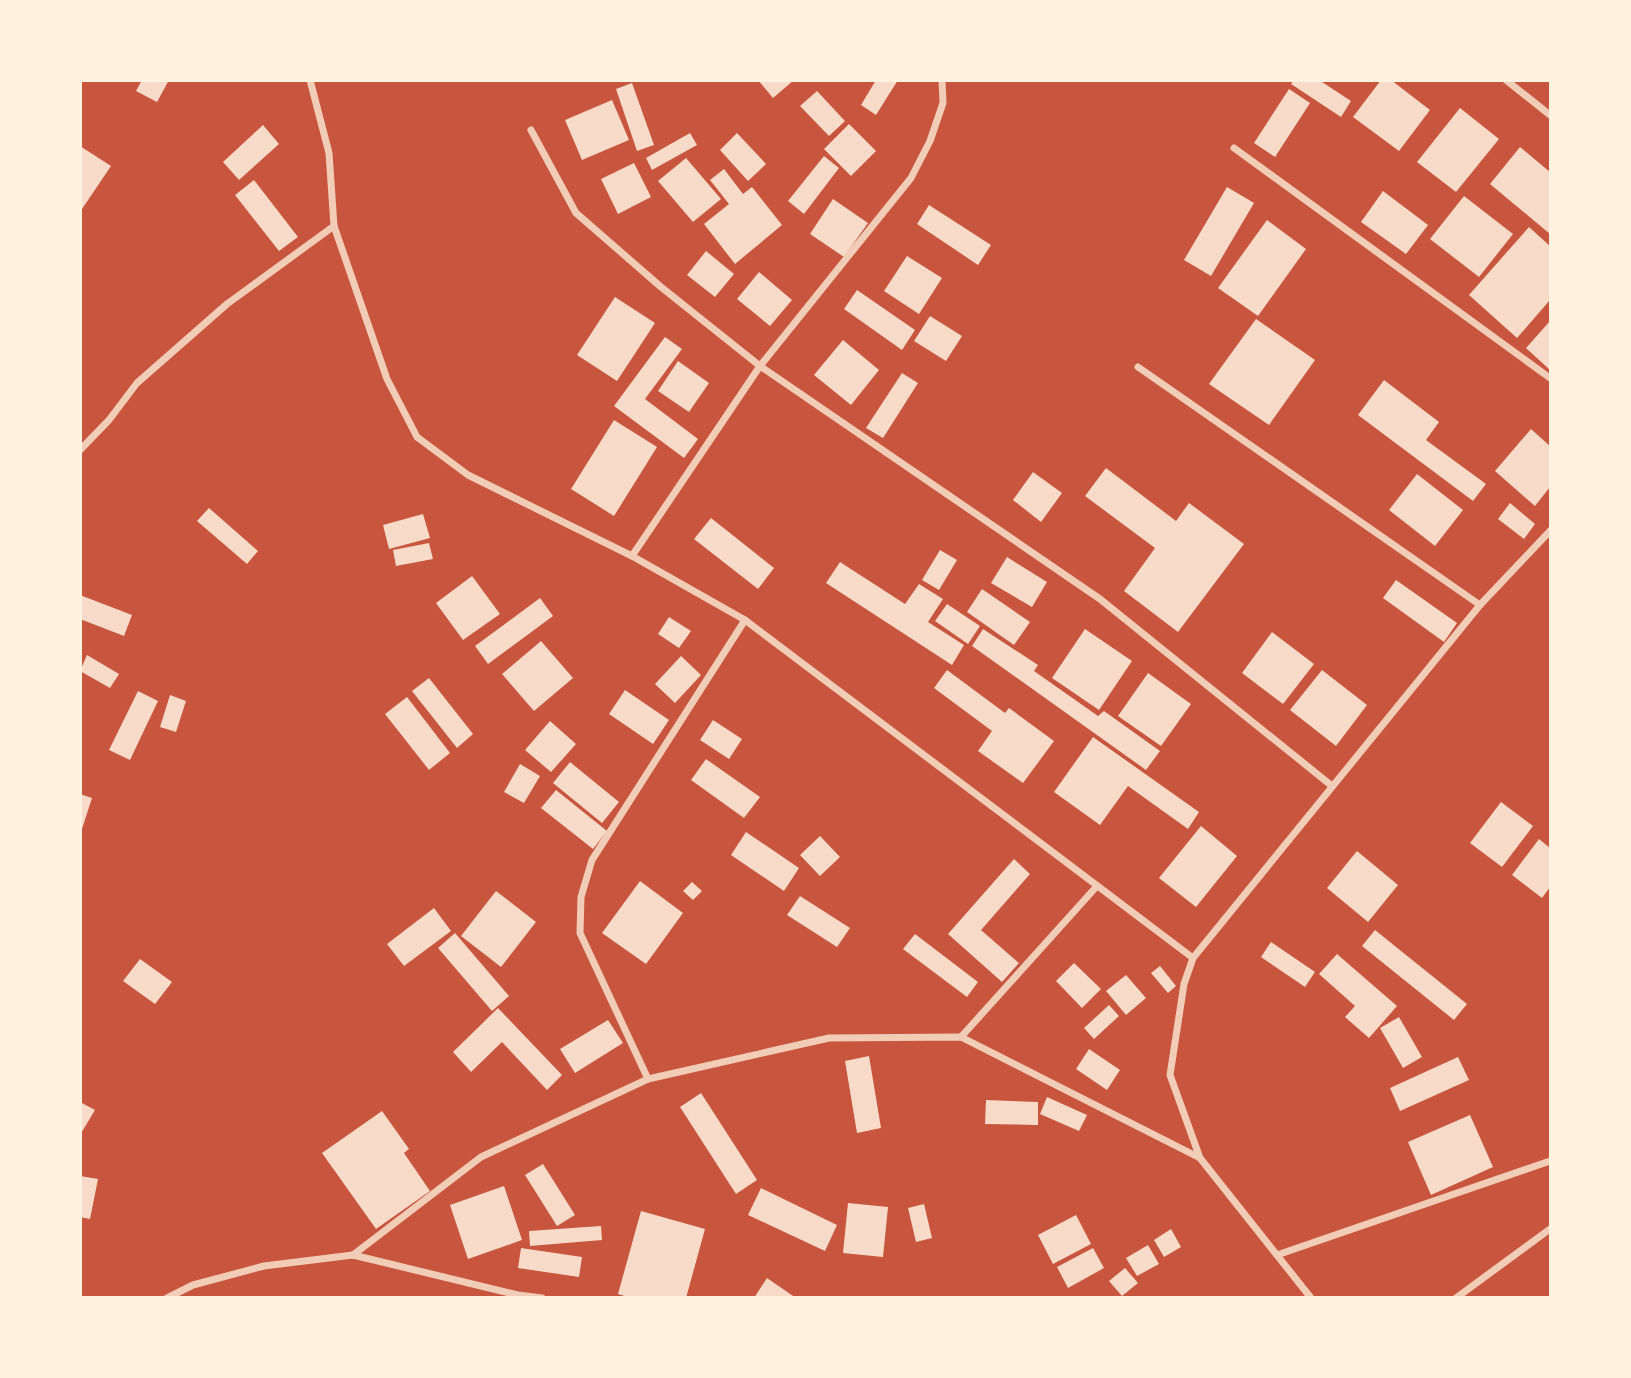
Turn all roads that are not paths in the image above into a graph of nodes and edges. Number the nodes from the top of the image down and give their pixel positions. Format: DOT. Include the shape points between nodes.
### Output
graph roads {
  1 [pos="310,80"];
  2 [pos="942,80"];
  3 [pos="1506,80"];
  4 [pos="1550,115"];
  5 [pos="531,130"];
  6 [pos="1234,148"];
  7 [pos="334,226"];
  8 [pos="760,366"];
  9 [pos="1138,367"];
  10 [pos="1550,377"];
  11 [pos="80,450"];
  12 [pos="1550,531"];
  13 [pos="632,556"];
  14 [pos="1480,605"];
  15 [pos="745,620"];
  16 [pos="1332,786"];
  17 [pos="1097,886"];
  18 [pos="1193,958"];
  19 [pos="961,1037"];
  20 [pos="648,1079"];
  21 [pos="1200,1158"];
  22 [pos="1550,1161"];
  23 [pos="1550,1230"];
  24 [pos="353,1255"];
  25 [pos="1277,1255"];
  26 [pos="519,1296"];
  27 [pos="167,1297"];
  28 [pos="542,1297"];
  29 [pos="1311,1297"];
  30 [pos="1456,1297"];
  1 -- 7 [label="street" via="329,153"];
  2 -- 8 [label="street" via="943,103 911,178"];
  3 -- 4 [label="street"];
  5 -- 8 [label="street" via="576,213"];
  6 -- 10 [label="street"];
  7 -- 11 [label="street" via="227,304 137,383"];
  7 -- 13 [label="street" via="387,379 417,437 468,475"];
  8 -- 13 [label="street"];
  8 -- 16 [label="street" via="1100,599"];
  9 -- 14 [label="street"];
  12 -- 14 [label="street"];
  13 -- 15 [label="street"];
  14 -- 16 [label="street"];
  15 -- 17 [label="street"];
  15 -- 20 [label="street" via="593,860 581,897 580,933"];
  16 -- 18 [label="street"];
  17 -- 18 [label="street"];
  17 -- 19 [label="street"];
  18 -- 21 [label="street" via="1184,984 1170,1075"];
  19 -- 20 [label="street" via="829,1038"];
  19 -- 21 [label="street"];
  20 -- 24 [label="street" via="481,1157"];
  21 -- 25 [label="street"];
  22 -- 25 [label="street"];
  23 -- 30 [label="street"];
  24 -- 26 [label="street"];
  24 -- 27 [label="street" via="264,1266 193,1284"];
  25 -- 29 [label="street"];
  26 -- 28 [label="street"];
}
